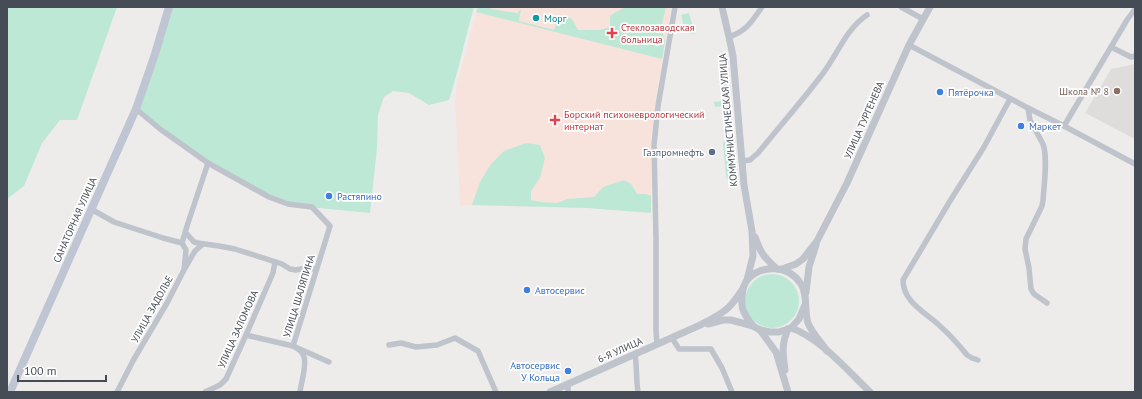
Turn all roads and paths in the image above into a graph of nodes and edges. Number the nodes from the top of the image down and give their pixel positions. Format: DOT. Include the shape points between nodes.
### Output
graph roads {
  1 [pos="169,7"];
  2 [pos="675,7"];
  3 [pos="722,7"];
  4 [pos="762,7"];
  5 [pos="901,7"];
  6 [pos="930,7"];
  7 [pos="1135,9"];
  8 [pos="867,15"];
  9 [pos="923,19"];
  10 [pos="729,37"];
  11 [pos="909,45"];
  12 [pos="1111,47"];
  13 [pos="1135,56"];
  14 [pos="1010,99"];
  15 [pos="1028,108"];
  16 [pos="136,109"];
  17 [pos="1064,126"];
  18 [pos="742,161"];
  19 [pos="208,163"];
  20 [pos="1135,164"];
  21 [pos="91,209"];
  22 [pos="752,231"];
  23 [pos="186,233"];
  24 [pos="817,241"];
  25 [pos="182,243"];
  26 [pos="203,244"];
  27 [pos="275,262"];
  28 [pos="316,269"];
  29 [pos="779,269"];
  30 [pos="184,270"];
  31 [pos="747,280"];
  32 [pos="743,289"];
  33 [pos="806,296"];
  34 [pos="1047,303"];
  35 [pos="805,305"];
  36 [pos="698,326"];
  37 [pos="753,326"];
  38 [pos="790,328"];
  39 [pos="760,330"];
  40 [pos="246,336"];
  41 [pos="672,338"];
  42 [pos="657,344"];
  43 [pos="389,345"];
  44 [pos="293,346"];
  45 [pos="827,351"];
  46 [pos="635,354"];
  47 [pos="978,360"];
  48 [pos="329,362"];
  49 [pos="568,388"];
  50 [pos="788,389"];
  51 [pos="10,392"];
  52 [pos="116,392"];
  53 [pos="205,392"];
  54 [pos="300,392"];
  55 [pos="496,392"];
  56 [pos="550,392"];
  57 [pos="638,392"];
  58 [pos="732,392"];
  59 [pos="870,392"];
  1 -- 16 [label="main road, САНАТОРНАЯ УЛИЦА"];
  2 -- 42 [label="street" via="654,145"];
  3 -- 10 [label="street, КОММУНИСТИЧЕСКАЯ УЛИЦА"];
  4 -- 10 [label="street" via="744,30"];
  5 -- 9 [label="street"];
  6 -- 9 [label="street, УЛИЦА ТУРГЕНЕВА"];
  7 -- 12 [label="street"];
  8 -- 18 [label="street" via="850,31 825,71 758,153 750,160"];
  9 -- 11 [label="street, УЛИЦА ТУРГЕНЕВА"];
  10 -- 18 [label="street, КОММУНИСТИЧЕСКАЯ УЛИЦА"];
  11 -- 14 [label="street"];
  11 -- 24 [label="street, УЛИЦА ТУРГЕНЕВА" via="841,196"];
  12 -- 13 [label="street" via="1131,57"];
  12 -- 17 [label="street"];
  14 -- 15 [label="street"];
  14 -- 47 [label="street" via="984,148 903,280 903,286 912,302 941,326 967,355"];
  15 -- 17 [label="street"];
  15 -- 34 [label="street" via="1030,120 1044,148 1045,168 1042,206 1026,239 1025,249 1031,290"];
  16 -- 19 [label="street"];
  16 -- 21 [label="main road, САНАТОРНАЯ УЛИЦА"];
  17 -- 20 [label="street"];
  18 -- 22 [label="street, КОММУНИСТИЧЕСКАЯ УЛИЦА"];
  19 -- 23 [label="street"];
  19 -- 28 [label="street, УЛИЦА ШАЛЯПИНА" via="269,197 288,204 312,207 330,226"];
  21 -- 25 [label="street" via="114,222"];
  21 -- 51 [label="main road, САНАТОРНАЯ УЛИЦА"];
  22 -- 29 [label="street, КОММУНИСТИЧЕСКАЯ УЛИЦА" via="763,256"];
  22 -- 31 [label="street, КОММУНИСТИЧЕСКАЯ УЛИЦА" via="753,256"];
  23 -- 25 [label="street"];
  23 -- 26 [label="street" via="194,242"];
  24 -- 29 [label="street, УЛИЦА ТУРГЕНЕВА" via="803,259"];
  24 -- 33 [label="street, УЛИЦА ТУРГЕНЕВА" via="809,267"];
  25 -- 30 [label="street, УЛИЦА ЗАДОЛЬЕ" via="186,250"];
  26 -- 27 [label="street" via="235,249"];
  26 -- 30 [label="street" via="195,251"];
  27 -- 28 [label="street" via="290,269"];
  27 -- 40 [label="street, УЛИЦА ЗАЛОМОВА" via="273,273"];
  28 -- 44 [label="street, УЛИЦА ШАЛЯПИНА"];
  29 -- 31 [label="street" via="765,270"];
  29 -- 33 [label="street" via="790,273 802,285"];
  30 -- 52 [label="street, УЛИЦА ЗАДОЛЬЕ"];
  31 -- 32 [label="street"];
  32 -- 36 [label="street" via="729,307"];
  32 -- 37 [label="street" via="741,302 744,315"];
  33 -- 35 [label="street"];
  35 -- 38 [label="street" via="799,319"];
  35 -- 45 [label="street" via="808,323"];
  36 -- 37 [label="street" via="723,320"];
  36 -- 41 [label="street, 6-Я УЛИЦА"];
  37 -- 39 [label="street"];
  38 -- 39 [label="street" via="779,332"];
  38 -- 45 [label="street" via="812,338"];
  38 -- 50 [label="street" via="783,349"];
  39 -- 50 [label="street" via="776,352"];
  40 -- 44 [label="street"];
  40 -- 53 [label="street, УЛИЦА ЗАЛОМОВА" via="224,382"];
  41 -- 42 [label="street, 6-Я УЛИЦА"];
  41 -- 58 [label="street" via="679,349 711,349"];
  42 -- 46 [label="street, 6-Я УЛИЦА"];
  43 -- 55 [label="street" via="437,345 455,338 478,351"];
  44 -- 48 [label="street"];
  44 -- 54 [label="street, УЛИЦА ШАЛЯПИНА" via="304,356"];
  45 -- 59 [label="street"];
  46 -- 49 [label="street, 6-Я УЛИЦА"];
  46 -- 57 [label="street"];
  49 -- 56 [label="street, 6-Я УЛИЦА"];
}
